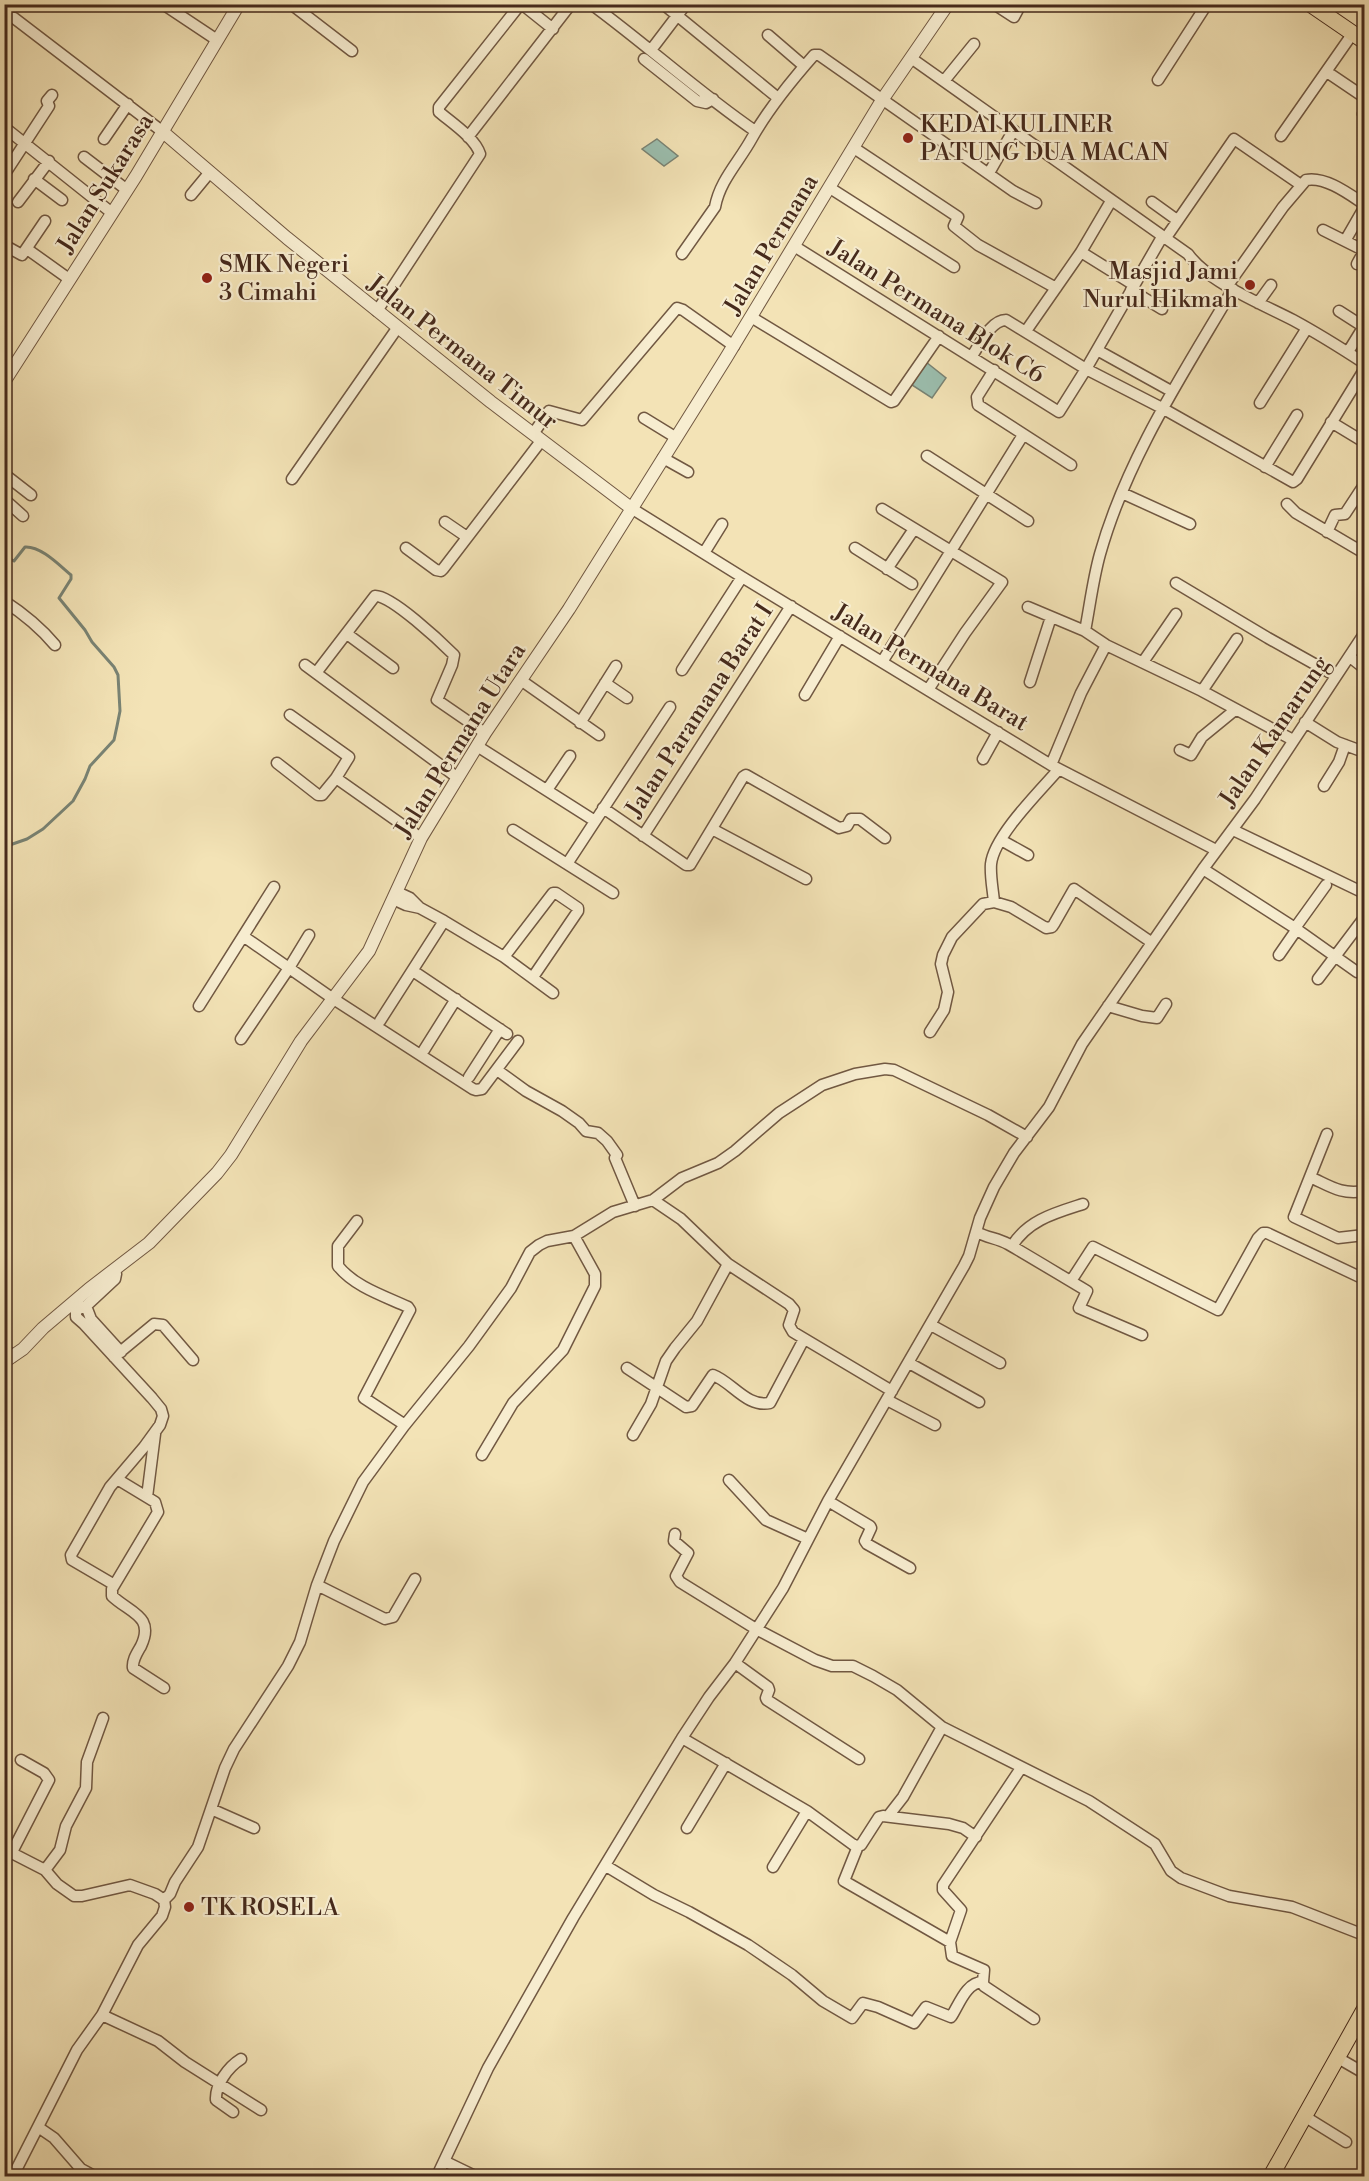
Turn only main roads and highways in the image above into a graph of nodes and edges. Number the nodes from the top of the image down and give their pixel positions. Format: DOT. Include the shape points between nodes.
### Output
graph roads {
  1 [pos="1310,4"];
  2 [pos="1360,36"];
  3 [pos="1365,2010"];
  4 [pos="1271,2176"];
  1 -- 2 [label="main road"];
  3 -- 4 [label="main road"];
}
